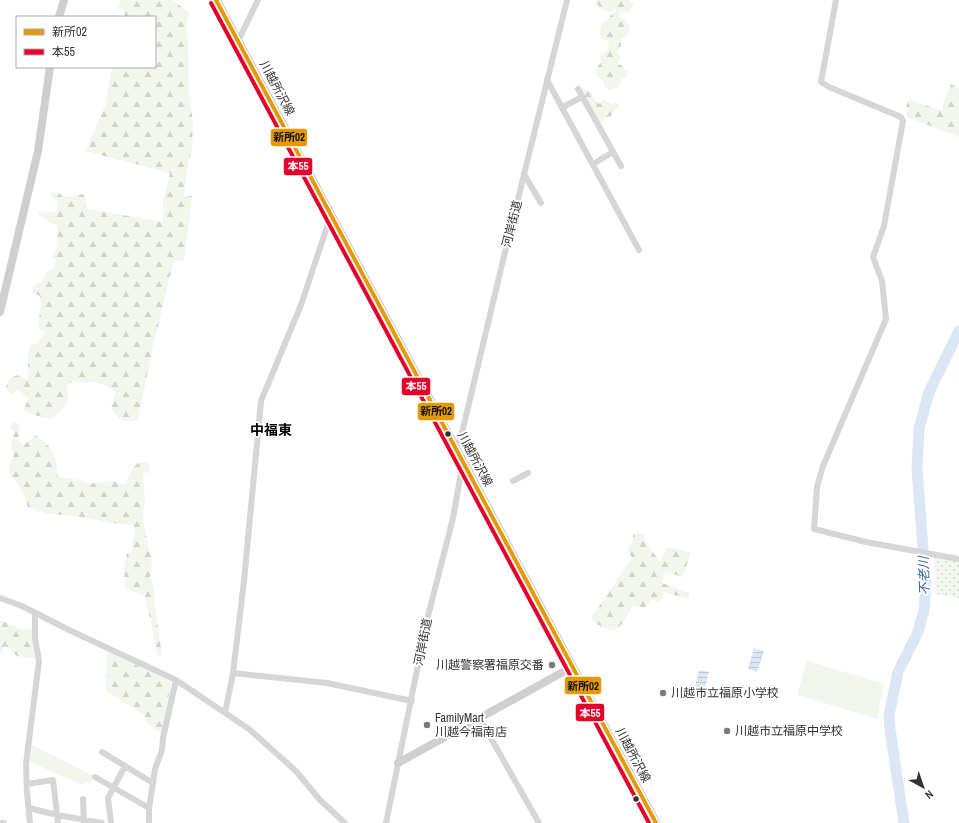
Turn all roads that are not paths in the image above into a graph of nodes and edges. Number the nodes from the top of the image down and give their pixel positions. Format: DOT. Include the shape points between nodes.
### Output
graph roads {
  1 [pos="64,0"];
  2 [pos="216,0"];
  3 [pos="258,0"];
  4 [pos="567,0"];
  5 [pos="836,0"];
  6 [pos="59,16"];
  7 [pos="238,41"];
  8 [pos="50,68"];
  9 [pos="548,80"];
  10 [pos="578,89"];
  11 [pos="582,97"];
  12 [pos="563,107"];
  13 [pos="613,152"];
  14 [pos="593,164"];
  15 [pos="621,166"];
  16 [pos="524,174"];
  17 [pos="541,203"];
  18 [pos="334,220"];
  19 [pos="639,250"];
  20 [pos="0,312"];
  21 [pos="456,448"];
  22 [pos="464,462"];
  23 [pos="528,473"];
  24 [pos="513,481"];
  25 [pos="959,559"];
  26 [pos="0,598"];
  27 [pos="35,613"];
  28 [pos="572,667"];
  29 [pos="233,673"];
  30 [pos="176,680"];
  31 [pos="412,701"];
  32 [pos="225,713"];
  33 [pos="480,719"];
  34 [pos="102,752"];
  35 [pos="398,764"];
  36 [pos="125,766"];
  37 [pos="95,777"];
  38 [pos="153,783"];
  39 [pos="27,784"];
  40 [pos="113,788"];
  41 [pos="83,799"];
  42 [pos="28,808"];
  43 [pos="149,808"];
  44 [pos="57,815"];
  45 [pos="84,821"];
  46 [pos="1,823"];
  47 [pos="4,823"];
  48 [pos="30,823"];
  49 [pos="58,823"];
  50 [pos="102,823"];
  51 [pos="111,823"];
  52 [pos="149,823"];
  53 [pos="345,823"];
  54 [pos="386,823"];
  55 [pos="539,823"];
  56 [pos="656,823"];
  1 -- 6 [label="street"];
  2 -- 7 [label="main road, 川越所沢線"];
  3 -- 7 [label="street"];
  4 -- 9 [label="street, 河岸街道"];
  5 -- 25 [label="street" via="821,82 901,117 903,121 884,226 873,257 882,281 886,319 823,466 817,487 814,529 866,542"];
  7 -- 18 [label="main road, 川越所沢線"];
  8 -- 20 [label="street" via="38,151"];
  9 -- 12 [label="street"];
  9 -- 16 [label="street, 河岸街道"];
  10 -- 11 [label="street"];
  11 -- 12 [label="street"];
  11 -- 13 [label="street"];
  12 -- 14 [label="street"];
  13 -- 14 [label="street"];
  13 -- 15 [label="street"];
  14 -- 19 [label="street"];
  16 -- 17 [label="street"];
  16 -- 21 [label="street, 河岸街道" via="461,437"];
  18 -- 21 [label="main road, 川越所沢線"];
  18 -- 29 [label="street" via="327,227 301,305 261,401"];
  21 -- 22 [label="main road, 川越所沢線"];
  22 -- 28 [label="main road, 川越所沢線"];
  22 -- 31 [label="street, 河岸街道" via="453,518 428,616"];
  23 -- 24 [label="street"];
  26 -- 27 [label="street"];
  27 -- 30 [label="street"];
  27 -- 39 [label="street" via="39,661 30,723"];
  28 -- 33 [label="street"];
  28 -- 56 [label="main road, 川越所沢線"];
  29 -- 31 [label="street" via="327,683"];
  29 -- 32 [label="street"];
  30 -- 32 [label="street"];
  30 -- 38 [label="street"];
  31 -- 35 [label="street, 河岸街道"];
  32 -- 53 [label="street" via="249,729 281,757"];
  33 -- 35 [label="street"];
  33 -- 55 [label="street"];
  34 -- 36 [label="street"];
  35 -- 54 [label="street, 河岸街道"];
  36 -- 38 [label="street"];
  36 -- 40 [label="street"];
  37 -- 40 [label="street"];
  38 -- 43 [label="street"];
  39 -- 42 [label="street"];
  39 -- 44 [label="street" via="53,780"];
  40 -- 43 [label="street"];
  40 -- 51 [label="street" via="108,798"];
  41 -- 45 [label="street"];
  42 -- 44 [label="street"];
  42 -- 48 [label="street"];
  43 -- 52 [label="street"];
  44 -- 45 [label="street"];
  44 -- 49 [label="street"];
  45 -- 50 [label="street"];
  46 -- 47 [label="street"];
}
